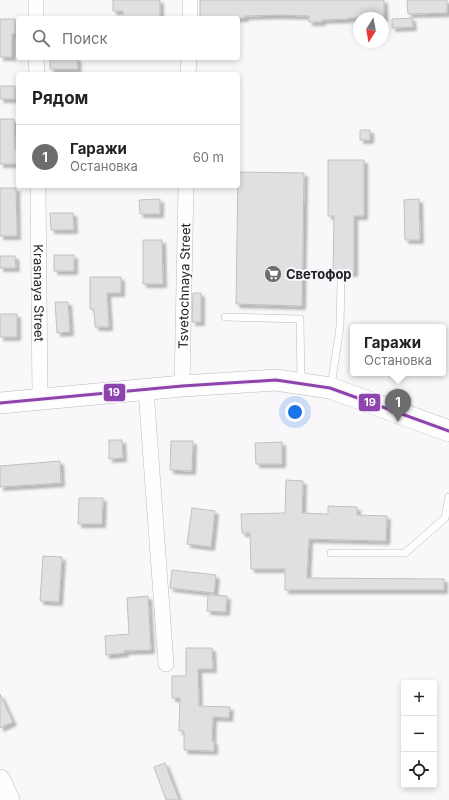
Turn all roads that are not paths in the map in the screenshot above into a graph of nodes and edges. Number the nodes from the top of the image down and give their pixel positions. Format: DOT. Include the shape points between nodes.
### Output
graph roads {
  1 [pos="36,0"];
  2 [pos="190,0"];
  3 [pos="36,16"];
  4 [pos="190,16"];
  5 [pos="36,60"];
  6 [pos="189,60"];
  7 [pos="37,72"];
  8 [pos="188,72"];
  9 [pos="38,188"];
  10 [pos="186,188"];
  11 [pos="341,280"];
  12 [pos="225,317"];
  13 [pos="301,383"];
  14 [pos="182,386"];
  15 [pos="330,388"];
  16 [pos="146,390"];
  17 [pos="40,399"];
  18 [pos="0,403"];
  19 [pos="449,431"];
  20 [pos="449,497"];
  21 [pos="331,553"];
  22 [pos="166,664"];
  23 [pos="0,780"];
  24 [pos="9,800"];
  1 -- 3 [label="street"];
  2 -- 4 [label="street"];
  5 -- 7 [label="street"];
  6 -- 8 [label="street"];
  9 -- 17 [label="street, Krasnaya Street"];
  10 -- 14 [label="street, Tsvetochnaya Street"];
  11 -- 15 [label="lane" via="340,328"];
  12 -- 13 [label="lane" via="300,318"];
  13 -- 14 [label="main road" via="276,380"];
  13 -- 15 [label="main road"];
  14 -- 16 [label="main road"];
  15 -- 19 [label="main road"];
  16 -- 17 [label="main road"];
  16 -- 22 [label="street"];
  17 -- 18 [label="main road"];
  20 -- 21 [label="lane" via="445,518 405,553"];
  23 -- 24 [label="main road"];
}
